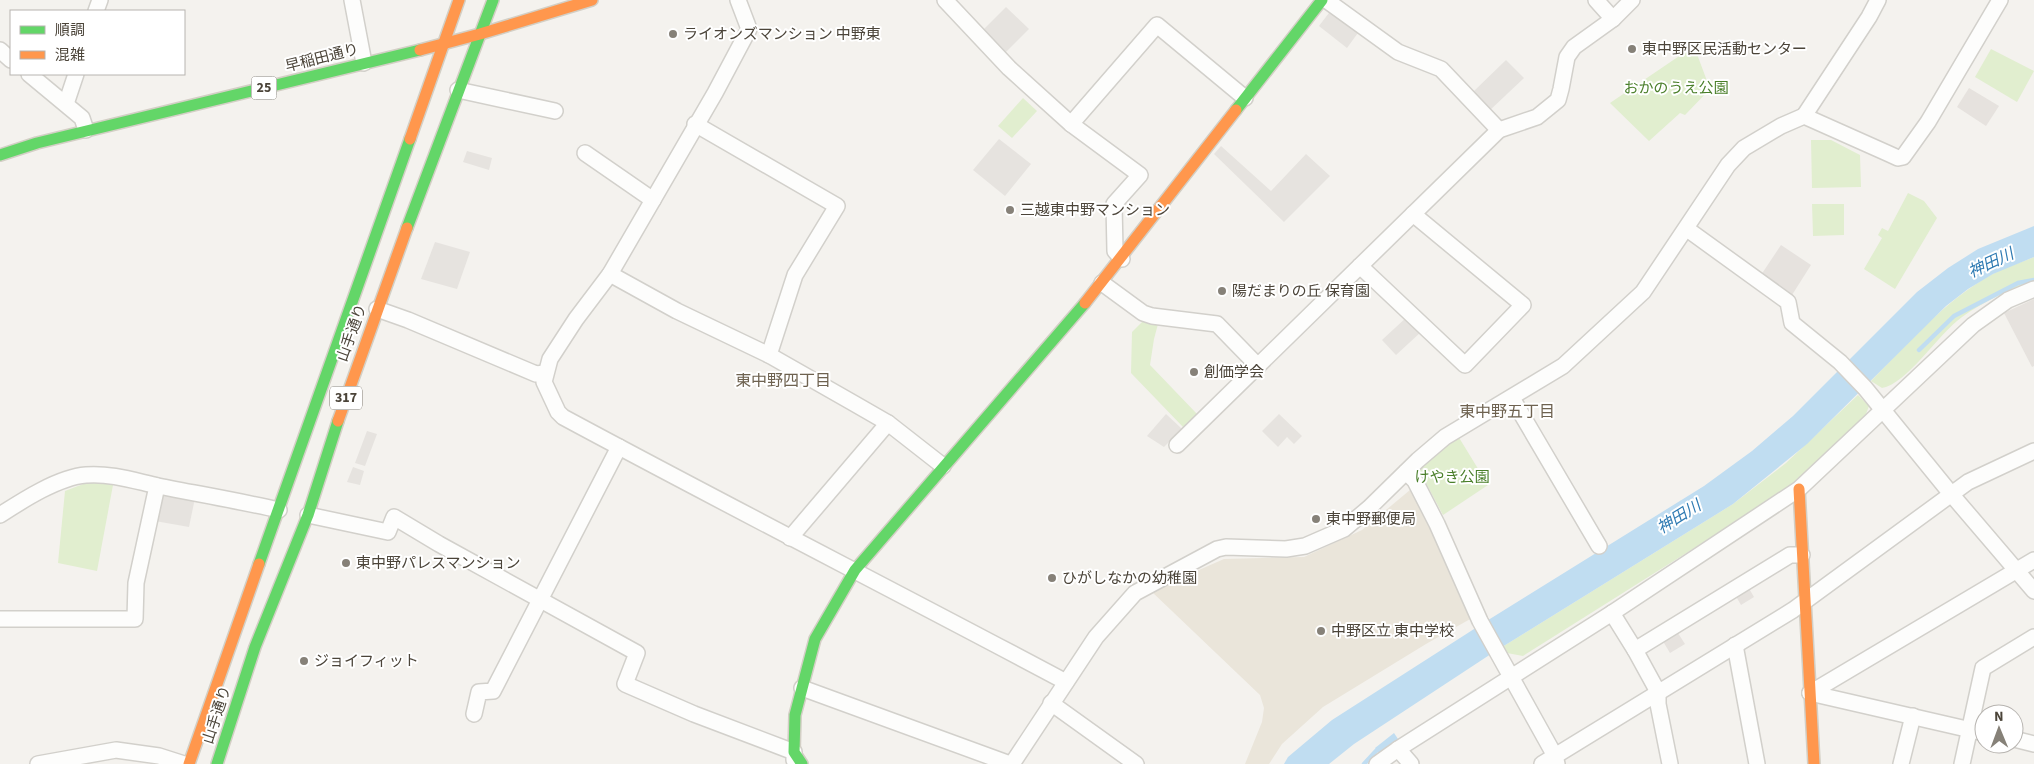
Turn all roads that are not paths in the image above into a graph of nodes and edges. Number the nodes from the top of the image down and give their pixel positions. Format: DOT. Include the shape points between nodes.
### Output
graph roads {
  1 [pos="352,0"];
  2 [pos="459,0"];
  3 [pos="493,0"];
  4 [pos="592,0"];
  5 [pos="738,0"];
  6 [pos="945,0"];
  7 [pos="1322,0"];
  8 [pos="1326,0"];
  9 [pos="1596,0"];
  10 [pos="1632,0"];
  11 [pos="1878,0"];
  12 [pos="2000,0"];
  13 [pos="1613,19"];
  14 [pos="480,34"];
  15 [pos="443,43"];
  16 [pos="0,50"];
  17 [pos="10,59"];
  18 [pos="364,63"];
  19 [pos="30,75"];
  20 [pos="76,75"];
  21 [pos="458,90"];
  22 [pos="1245,98"];
  23 [pos="66,104"];
  24 [pos="555,110"];
  25 [pos="1804,116"];
  26 [pos="695,124"];
  27 [pos="1071,124"];
  28 [pos="86,130"];
  29 [pos="1499,130"];
  30 [pos="0,154"];
  31 [pos="585,154"];
  32 [pos="653,200"];
  33 [pos="1413,214"];
  34 [pos="1687,229"];
  35 [pos="1122,259"];
  36 [pos="1360,266"];
  37 [pos="610,274"];
  38 [pos="1102,283"];
  39 [pos="2034,289"];
  40 [pos="377,309"];
  41 [pos="769,355"];
  42 [pos="1258,365"];
  43 [pos="545,373"];
  44 [pos="1512,398"];
  45 [pos="1884,408"];
  46 [pos="888,423"];
  47 [pos="1177,445"];
  48 [pos="619,447"];
  49 [pos="2034,451"];
  50 [pos="943,466"];
  51 [pos="1406,472"];
  52 [pos="158,486"];
  53 [pos="1799,489"];
  54 [pos="1952,495"];
  55 [pos="279,510"];
  56 [pos="0,515"];
  57 [pos="308,515"];
  58 [pos="790,538"];
  59 [pos="1599,546"];
  60 [pos="1802,555"];
  61 [pos="2034,560"];
  62 [pos="855,570"];
  63 [pos="2016,571"];
  64 [pos="2034,591"];
  65 [pos="541,599"];
  66 [pos="1805,601"];
  67 [pos="1612,613"];
  68 [pos="0,619"];
  69 [pos="2034,637"];
  70 [pos="1735,645"];
  71 [pos="1635,650"];
  72 [pos="1511,677"];
  73 [pos="1066,682"];
  74 [pos="802,688"];
  75 [pos="1658,692"];
  76 [pos="1810,693"];
  77 [pos="1052,704"];
  78 [pos="1980,704"];
  79 [pos="474,714"];
  80 [pos="1913,716"];
  81 [pos="1974,730"];
  82 [pos="1974,738"];
  83 [pos="1398,749"];
  84 [pos="797,760"];
  85 [pos="1551,761"];
  86 [pos="38,764"];
  87 [pos="184,764"];
  88 [pos="190,764"];
  89 [pos="217,764"];
  90 [pos="1011,764"];
  91 [pos="1136,764"];
  92 [pos="1378,764"];
  93 [pos="1411,764"];
  94 [pos="1670,764"];
  95 [pos="1757,764"];
  96 [pos="1814,764"];
  97 [pos="1901,764"];
  98 [pos="1962,764"];
  1 -- 18 [label="street"];
  2 -- 15 [label="main road, 山手通り / 317"];
  3 -- 14 [label="main road, 山手通り / 317"];
  4 -- 14 [label="main road, 早稲田通り / 25"];
  5 -- 26 [label="street" via="749,29"];
  6 -- 27 [label="street" via="1009,68"];
  7 -- 22 [label="main road"];
  8 -- 29 [label="street" via="1398,52 1441,69"];
  9 -- 13 [label="street"];
  10 -- 13 [label="street"];
  11 -- 25 [label="street"];
  12 -- 25 [label="street" via="1928,122 1903,157 1898,158"];
  13 -- 29 [label="street" via="1574,47 1567,57 1558,100 1537,117"];
  14 -- 15 [label="main road, 早稲田通り / 25"];
  14 -- 21 [label="main road, 山手通り / 317"];
  15 -- 18 [label="main road, 早稲田通り / 25"];
  15 -- 55 [label="main road, 山手通り / 317"];
  16 -- 17 [label="street"];
  18 -- 28 [label="main road, 早稲田通り / 25"];
  19 -- 23 [label="street"];
  20 -- 23 [label="street"];
  21 -- 24 [label="street"];
  21 -- 40 [label="main road, 山手通り / 317"];
  22 -- 27 [label="street" via="1157,25"];
  22 -- 35 [label="main road"];
  23 -- 28 [label="street" via="82,118"];
  25 -- 34 [label="street" via="1744,148 1728,165"];
  26 -- 32 [label="street"];
  26 -- 41 [label="street" via="837,206 795,275"];
  27 -- 35 [label="street" via="1140,175 1114,204 1115,251"];
  28 -- 30 [label="main road, 早稲田通り / 25"];
  29 -- 33 [label="street"];
  31 -- 32 [label="street"];
  32 -- 37 [label="street"];
  33 -- 36 [label="street"];
  33 -- 36 [label="street" via="1523,305 1465,365"];
  34 -- 44 [label="street" via="1637,298 1563,366"];
  34 -- 45 [label="street" via="1788,302 1792,323 1842,364"];
  35 -- 38 [label="main road"];
  36 -- 42 [label="street"];
  37 -- 41 [label="street" via="677,311"];
  37 -- 43 [label="street" via="576,319 550,359"];
  38 -- 42 [label="street" via="1143,313 1217,324"];
  38 -- 50 [label="main road"];
  39 -- 45 [label="street" via="2008,300 1973,325"];
  40 -- 43 [label="street" via="536,374"];
  40 -- 57 [label="main road, 山手通り / 317"];
  41 -- 46 [label="street"];
  42 -- 47 [label="street"];
  43 -- 48 [label="street" via="544,382 558,412"];
  44 -- 51 [label="street" via="1445,437"];
  44 -- 59 [label="street"];
  45 -- 53 [label="street"];
  45 -- 54 [label="street"];
  46 -- 50 [label="street"];
  46 -- 58 [label="street"];
  48 -- 58 [label="street"];
  48 -- 65 [label="street"];
  49 -- 54 [label="street" via="1968,482"];
  50 -- 62 [label="main road"];
  51 -- 72 [label="street" via="1415,481 1482,625"];
  51 -- 73 [label="street" via="1344,529 1306,546 1286,549 1217,548 1135,593 1096,637"];
  52 -- 55 [label="street"];
  52 -- 56 [label="street" via="119,477 87,475 51,486"];
  52 -- 68 [label="street" via="136,583 135,619"];
  53 -- 60 [label="main road"];
  53 -- 67 [label="street"];
  54 -- 63 [label="street"];
  54 -- 66 [label="street"];
  55 -- 88 [label="main road, 山手通り / 317"];
  57 -- 65 [label="street" via="388,532 394,517"];
  57 -- 89 [label="main road, 山手通り / 317" via="255,647"];
  58 -- 62 [label="street"];
  60 -- 66 [label="main road"];
  60 -- 71 [label="street" via="1790,555"];
  61 -- 63 [label="street"];
  62 -- 73 [label="street"];
  62 -- 74 [label="main road" via="815,639"];
  63 -- 64 [label="street"];
  63 -- 76 [label="street"];
  65 -- 79 [label="street" via="494,691 480,692"];
  65 -- 84 [label="street" via="637,653 625,684"];
  66 -- 70 [label="street"];
  66 -- 76 [label="main road"];
  67 -- 71 [label="street"];
  67 -- 72 [label="street"];
  69 -- 78 [label="street" via="1983,668"];
  70 -- 75 [label="street"];
  70 -- 95 [label="street"];
  71 -- 75 [label="street"];
  72 -- 83 [label="street"];
  72 -- 85 [label="street"];
  73 -- 77 [label="street"];
  74 -- 84 [label="main road" via="795,715"];
  74 -- 90 [label="street"];
  75 -- 85 [label="street"];
  75 -- 94 [label="street"];
  76 -- 80 [label="street"];
  76 -- 96 [label="main road"];
  77 -- 90 [label="street"];
  77 -- 91 [label="street"];
  80 -- 81 [label="street"];
  80 -- 97 [label="street"];
  82 -- 98 [label="street"];
  83 -- 92 [label="street"];
  83 -- 93 [label="street"];
  86 -- 87 [label="street" via="116,750 159,756"];
}
